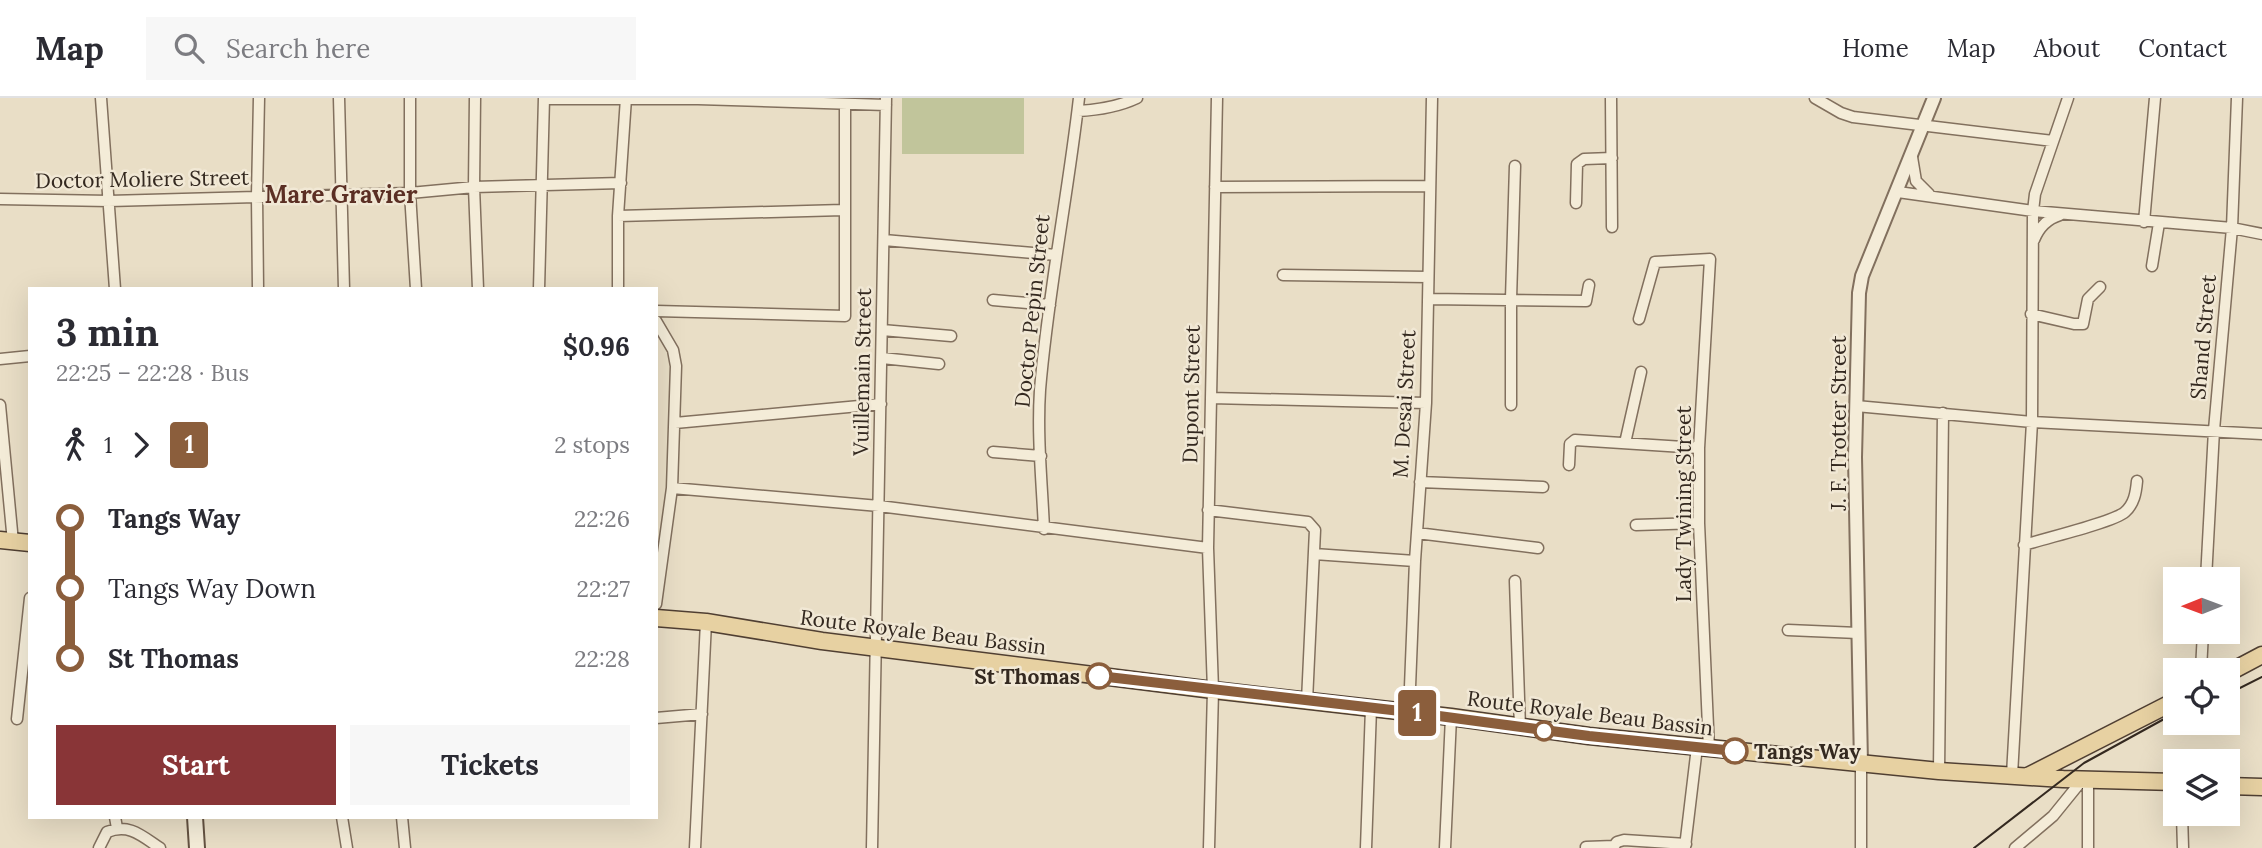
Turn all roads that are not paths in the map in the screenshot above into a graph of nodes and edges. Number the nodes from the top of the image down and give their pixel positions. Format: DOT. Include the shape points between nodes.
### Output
graph roads {
  1 [pos="101,98"];
  2 [pos="259,98"];
  3 [pos="339,98"];
  4 [pos="410,98"];
  5 [pos="475,98"];
  6 [pos="544,98"];
  7 [pos="626,98"];
  8 [pos="1079,98"];
  9 [pos="1137,98"];
  10 [pos="1217,98"];
  11 [pos="1432,98"];
  12 [pos="1611,98"];
  13 [pos="1934,98"];
  14 [pos="2068,98"];
  15 [pos="2155,98"];
  16 [pos="2236,98"];
  17 [pos="1819,99"];
  18 [pos="886,102"];
  19 [pos="845,105"];
  20 [pos="1078,111"];
  21 [pos="1923,125"];
  22 [pos="2053,141"];
  23 [pos="1912,157"];
  24 [pos="1612,158"];
  25 [pos="1515,166"];
  26 [pos="621,183"];
  27 [pos="542,185"];
  28 [pos="1430,186"];
  29 [pos="474,187"];
  30 [pos="1215,187"];
  31 [pos="1898,192"];
  32 [pos="410,193"];
  33 [pos="341,195"];
  34 [pos="1933,196"];
  35 [pos="257,197"];
  36 [pos="0,199"];
  37 [pos="109,201"];
  38 [pos="1576,203"];
  39 [pos="843,210"];
  40 [pos="2033,211"];
  41 [pos="2063,214"];
  42 [pos="618,216"];
  43 [pos="2144,222"];
  44 [pos="2159,223"];
  45 [pos="1612,227"];
  46 [pos="2232,228"];
  47 [pos="2262,234"];
  48 [pos="884,240"];
  49 [pos="2032,246"];
  50 [pos="1056,255"];
  51 [pos="2152,266"];
  52 [pos="1283,275"];
  53 [pos="1428,277"];
  54 [pos="1589,285"];
  55 [pos="115,287"];
  56 [pos="258,287"];
  57 [pos="344,287"];
  58 [pos="416,287"];
  59 [pos="478,287"];
  60 [pos="539,287"];
  61 [pos="618,287"];
  62 [pos="2100,287"];
  63 [pos="1428,299"];
  64 [pos="1511,299"];
  65 [pos="993,300"];
  66 [pos="1050,305"];
  67 [pos="658,311"];
  68 [pos="2031,314"];
  69 [pos="1639,319"];
  70 [pos="658,324"];
  71 [pos="882,330"];
  72 [pos="951,337"];
  73 [pos="28,356"];
  74 [pos="882,358"];
  75 [pos="0,359"];
  76 [pos="939,364"];
  77 [pos="1641,372"];
  78 [pos="1211,398"];
  79 [pos="1426,403"];
  80 [pos="881,404"];
  81 [pos="0,405"];
  82 [pos="1511,405"];
  83 [pos="1856,406"];
  84 [pos="1943,413"];
  85 [pos="2032,422"];
  86 [pos="675,423"];
  87 [pos="2214,430"];
  88 [pos="2262,434"];
  89 [pos="1625,443"];
  90 [pos="1699,448"];
  91 [pos="993,452"];
  92 [pos="1041,456"];
  93 [pos="1569,465"];
  94 [pos="2137,481"];
  95 [pos="1420,482"];
  96 [pos="1543,487"];
  97 [pos="672,488"];
  98 [pos="879,506"];
  99 [pos="1208,510"];
  100 [pos="1699,523"];
  101 [pos="1636,525"];
  102 [pos="1044,529"];
  103 [pos="1417,533"];
  104 [pos="14,541"];
  105 [pos="2025,545"];
  106 [pos="1208,548"];
  107 [pos="1538,548"];
  108 [pos="1314,554"];
  109 [pos="1415,561"];
  110 [pos="2207,567"];
  111 [pos="1515,581"];
  112 [pos="658,590"];
  113 [pos="28,617"];
  114 [pos="658,618"];
  115 [pos="706,622"];
  116 [pos="1788,630"];
  117 [pos="1858,633"];
  118 [pos="877,647"];
  119 [pos="2262,655"];
  120 [pos="2240,667"];
  121 [pos="1213,690"];
  122 [pos="1307,701"];
  123 [pos="2163,707"];
  124 [pos="1371,708"];
  125 [pos="1409,712"];
  126 [pos="702,714"];
  127 [pos="1451,717"];
  128 [pos="658,718"];
  129 [pos="17,719"];
  130 [pos="1520,728"];
  131 [pos="1703,748"];
  132 [pos="1861,764"];
  133 [pos="1939,771"];
  134 [pos="2020,776"];
  135 [pos="2091,780"];
  136 [pos="2163,782"];
  137 [pos="2240,786"];
  138 [pos="2262,787"];
  139 [pos="195,819"];
  140 [pos="342,819"];
  141 [pos="402,819"];
  142 [pos="116,823"];
  143 [pos="2182,826"];
  144 [pos="1686,846"];
  145 [pos="99,848"];
  146 [pos="160,848"];
  147 [pos="198,848"];
  148 [pos="347,848"];
  149 [pos="405,848"];
  150 [pos="695,848"];
  151 [pos="872,848"];
  152 [pos="1209,848"];
  153 [pos="1366,848"];
  154 [pos="1445,848"];
  155 [pos="1586,848"];
  156 [pos="1861,848"];
  157 [pos="2015,848"];
  158 [pos="2088,848"];
  159 [pos="2183,848"];
  1 -- 37 [label="street"];
  2 -- 35 [label="street"];
  3 -- 33 [label="street"];
  4 -- 32 [label="street"];
  5 -- 29 [label="street"];
  6 -- 7 [label="street"];
  6 -- 27 [label="street"];
  7 -- 19 [label="street"];
  7 -- 26 [label="street"];
  8 -- 20 [label="street, Doctor Pepin Street"];
  9 -- 20 [label="street" via="1101,110"];
  10 -- 30 [label="street, Dupont Street"];
  11 -- 28 [label="street, M. Desai Street"];
  12 -- 24 [label="street"];
  13 -- 21 [label="street, J. F. Trotter Street"];
  14 -- 22 [label="street"];
  15 -- 43 [label="street"];
  16 -- 46 [label="street, Shand Street"];
  17 -- 21 [label="street" via="1853,117"];
  18 -- 19 [label="street"];
  18 -- 48 [label="street, Vuillemain Street"];
  19 -- 39 [label="street"];
  20 -- 50 [label="street, Doctor Pepin Street"];
  21 -- 22 [label="street"];
  21 -- 23 [label="street, J. F. Trotter Street"];
  22 -- 40 [label="street"];
  23 -- 31 [label="street, J. F. Trotter Street"];
  23 -- 34 [label="street" via="1916,181"];
  24 -- 38 [label="street" via="1584,159 1577,164"];
  24 -- 45 [label="street"];
  25 -- 64 [label="street"];
  26 -- 27 [label="street, Doctor Moliere Street"];
  26 -- 42 [label="street"];
  27 -- 29 [label="street, Doctor Moliere Street"];
  27 -- 60 [label="street"];
  28 -- 30 [label="street"];
  28 -- 53 [label="street, M. Desai Street"];
  29 -- 32 [label="street, Doctor Moliere Street"];
  29 -- 59 [label="street"];
  30 -- 78 [label="street, Dupont Street"];
  31 -- 34 [label="street"];
  31 -- 83 [label="street, J. F. Trotter Street" via="1858,293"];
  32 -- 33 [label="street, Doctor Moliere Street"];
  32 -- 58 [label="street"];
  33 -- 35 [label="street, Doctor Moliere Street"];
  33 -- 57 [label="street"];
  34 -- 40 [label="street"];
  35 -- 37 [label="street, Doctor Moliere Street"];
  35 -- 56 [label="street"];
  36 -- 37 [label="street, Doctor Moliere Street"];
  37 -- 55 [label="street"];
  39 -- 42 [label="street"];
  39 -- 67 [label="street" via="845,316"];
  40 -- 41 [label="street"];
  40 -- 49 [label="street"];
  41 -- 43 [label="street"];
  41 -- 49 [label="street" via="2040,227"];
  42 -- 61 [label="street"];
  43 -- 44 [label="street"];
  44 -- 46 [label="street"];
  44 -- 51 [label="street"];
  46 -- 47 [label="street"];
  46 -- 87 [label="street, Shand Street"];
  48 -- 50 [label="street"];
  48 -- 71 [label="street, Vuillemain Street"];
  49 -- 68 [label="street"];
  50 -- 66 [label="street, Doctor Pepin Street"];
  52 -- 53 [label="street"];
  53 -- 63 [label="street, M. Desai Street"];
  54 -- 64 [label="street" via="1586,301"];
  62 -- 68 [label="street" via="2088,299 2083,324"];
  63 -- 64 [label="street"];
  63 -- 79 [label="street, M. Desai Street"];
  64 -- 82 [label="street"];
  65 -- 66 [label="street"];
  66 -- 92 [label="street, Doctor Pepin Street" via="1040,391"];
  68 -- 85 [label="street"];
  69 -- 90 [label="street, Lady Twining Street" via="1655,262 1710,259"];
  70 -- 86 [label="street" via="673,350"];
  71 -- 72 [label="street"];
  71 -- 74 [label="street, Vuillemain Street"];
  73 -- 75 [label="street"];
  74 -- 76 [label="street"];
  74 -- 80 [label="street, Vuillemain Street"];
  77 -- 89 [label="street"];
  78 -- 79 [label="street"];
  78 -- 99 [label="street, Dupont Street"];
  79 -- 95 [label="street, M. Desai Street"];
  80 -- 86 [label="street"];
  80 -- 98 [label="street, Vuillemain Street"];
  81 -- 104 [label="street"];
  83 -- 84 [label="street"];
  83 -- 117 [label="street, J. F. Trotter Street"];
  84 -- 85 [label="street"];
  84 -- 133 [label="street"];
  85 -- 87 [label="street"];
  85 -- 105 [label="street"];
  86 -- 97 [label="street"];
  87 -- 88 [label="street"];
  87 -- 110 [label="street, Shand Street"];
  89 -- 90 [label="street"];
  89 -- 93 [label="street" via="1574,440"];
  90 -- 100 [label="street, Lady Twining Street"];
  91 -- 92 [label="street"];
  92 -- 102 [label="street, Doctor Pepin Street"];
  94 -- 105 [label="street" via="2131,505 2118,517"];
  95 -- 96 [label="street"];
  95 -- 103 [label="street, M. Desai Street"];
  97 -- 98 [label="street"];
  97 -- 112 [label="street"];
  98 -- 102 [label="street"];
  98 -- 118 [label="street, Vuillemain Street"];
  99 -- 106 [label="street, Dupont Street"];
  99 -- 108 [label="street" via="1308,522 1315,530"];
  100 -- 101 [label="street"];
  100 -- 131 [label="street, Lady Twining Street"];
  102 -- 106 [label="street"];
  103 -- 107 [label="street"];
  103 -- 109 [label="street, M. Desai Street"];
  105 -- 134 [label="street"];
  106 -- 121 [label="street, Dupont Street"];
  108 -- 109 [label="street"];
  108 -- 122 [label="street"];
  109 -- 125 [label="street, M. Desai Street"];
  111 -- 130 [label="street"];
  113 -- 129 [label="street"];
  114 -- 115 [label="main road, Route Royale Beau Bassin"];
  115 -- 118 [label="main road, Route Royale Beau Bassin"];
  115 -- 126 [label="street"];
  116 -- 117 [label="street"];
  117 -- 132 [label="street, J. F. Trotter Street"];
  118 -- 121 [label="main road, Route Royale Beau Bassin"];
  118 -- 151 [label="street, Vuillemain Street"];
  119 -- 120 [label="main road"];
  121 -- 122 [label="main road, Route Royale Beau Bassin"];
  121 -- 152 [label="street, Dupont Street"];
  122 -- 124 [label="main road, Route Royale Beau Bassin"];
  123 -- 134 [label="main road"];
  124 -- 125 [label="main road, Route Royale Beau Bassin"];
  124 -- 153 [label="street"];
  125 -- 127 [label="main road, Route Royale Beau Bassin"];
  126 -- 128 [label="street"];
  126 -- 150 [label="street"];
  127 -- 130 [label="main road, Route Royale Beau Bassin"];
  127 -- 154 [label="street"];
  130 -- 131 [label="main road, Route Royale Beau Bassin"];
  131 -- 132 [label="main road, Route Royale Beau Bassin"];
  131 -- 144 [label="street, Lady Twining Street"];
  132 -- 133 [label="main road, Route Royale Beau Bassin"];
  132 -- 156 [label="street"];
  133 -- 134 [label="main road, Route Royale Beau Bassin"];
  134 -- 135 [label="main road, Route Royale Beau Bassin"];
  135 -- 136 [label="main road, Route Royale Beau Bassin"];
  135 -- 157 [label="street"];
  135 -- 158 [label="street"];
  137 -- 138 [label="main road"];
  139 -- 147 [label="main road"];
  140 -- 148 [label="street"];
  141 -- 149 [label="street"];
  142 -- 145 [label="street"];
  142 -- 146 [label="street"];
  143 -- 159 [label="street"];
  144 -- 155 [label="street" via="1624,840 1614,846"];
}
